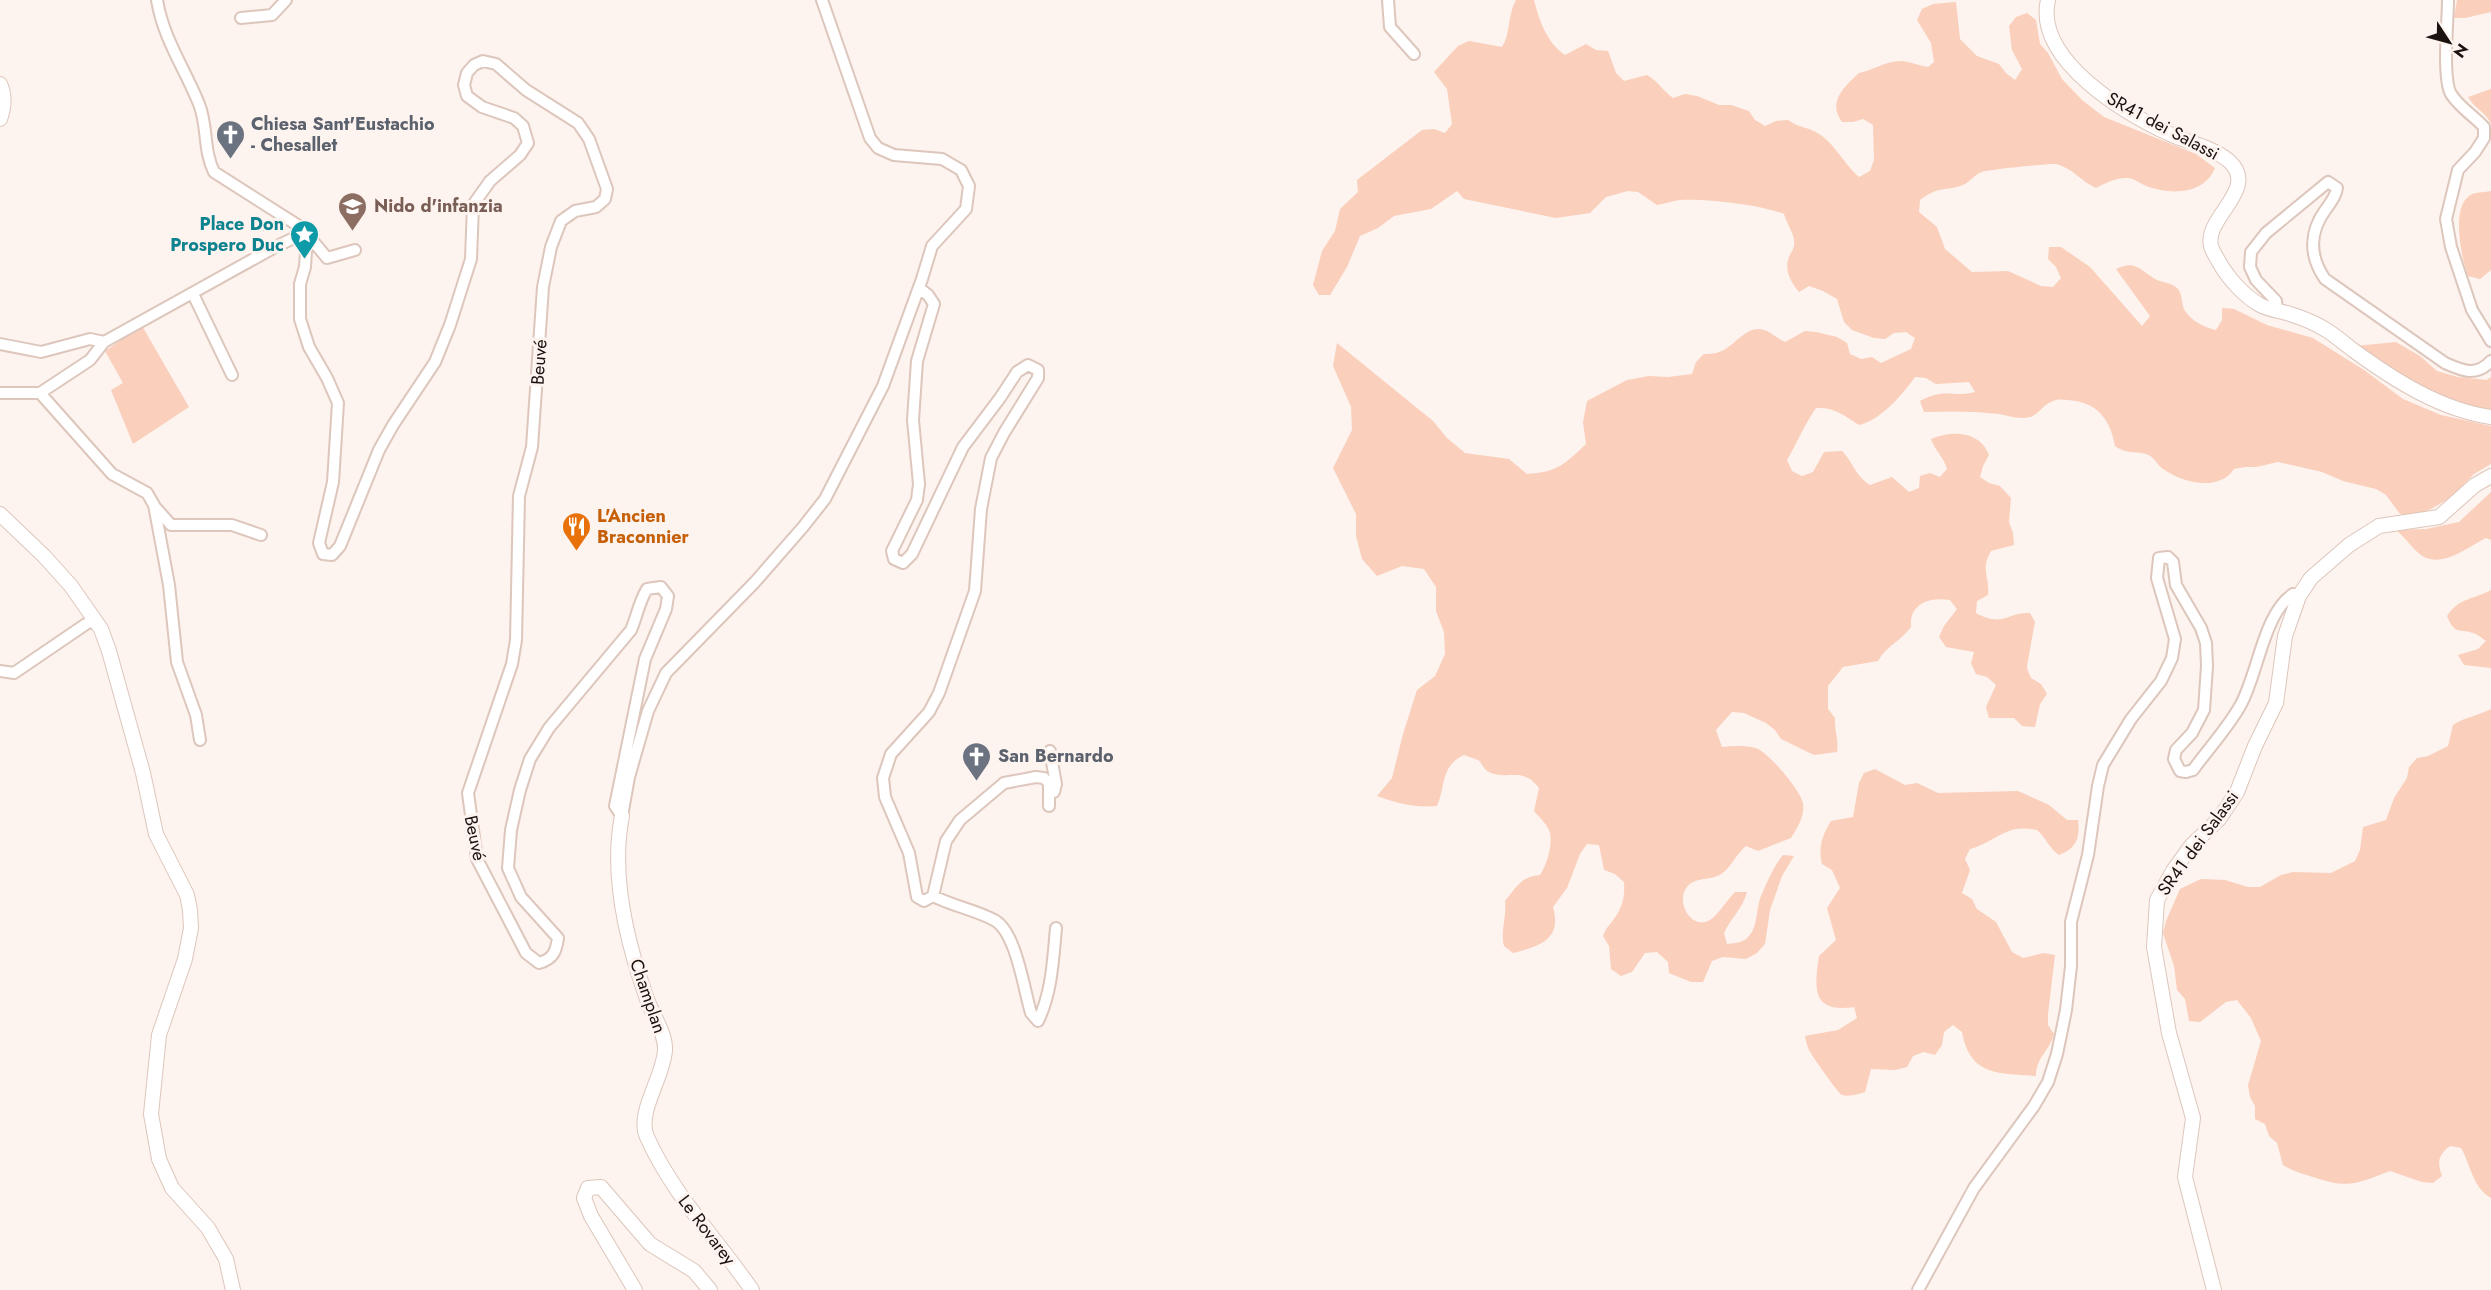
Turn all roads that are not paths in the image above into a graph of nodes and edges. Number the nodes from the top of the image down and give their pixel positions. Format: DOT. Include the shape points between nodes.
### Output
graph roads {
  1 [pos="157,0"];
  2 [pos="286,0"];
  3 [pos="822,0"];
  4 [pos="1388,0"];
  5 [pos="2048,0"];
  6 [pos="2448,0"];
  7 [pos="241,18"];
  8 [pos="1413,54"];
  9 [pos="0,84"];
  10 [pos="0,119"];
  11 [pos="307,235"];
  12 [pos="356,250"];
  13 [pos="919,288"];
  14 [pos="193,294"];
  15 [pos="2277,310"];
  16 [pos="2491,341"];
  17 [pos="104,342"];
  18 [pos="0,344"];
  19 [pos="2491,361"];
  20 [pos="232,375"];
  21 [pos="0,393"];
  22 [pos="40,393"];
  23 [pos="2491,417"];
  24 [pos="2491,477"];
  25 [pos="154,505"];
  26 [pos="0,514"];
  27 [pos="261,535"];
  28 [pos="2299,596"];
  29 [pos="95,620"];
  30 [pos="0,671"];
  31 [pos="201,740"];
  32 [pos="1050,751"];
  33 [pos="622,816"];
  34 [pos="933,896"];
  35 [pos="1056,928"];
  36 [pos="663,1169"];
  37 [pos="233,1290"];
  38 [pos="635,1290"];
  39 [pos="710,1290"];
  40 [pos="752,1290"];
  41 [pos="1918,1290"];
  42 [pos="2214,1290"];
  1 -- 11 [label="street" via="168,40 201,107 207,159 214,172"];
  2 -- 7 [label="street" via="272,15"];
  3 -- 13 [label="street" via="870,138 878,148 894,154 942,159 961,170 969,186 966,209 932,246"];
  4 -- 8 [label="street" via="1390,27"];
  5 -- 15 [label="street, SR41 dei Salassi" via="2046,9 2053,40 2061,55 2088,84 2120,107 2231,162 2238,176 2238,191 2212,226 2211,246 2221,266 2240,288 2260,305"];
  6 -- 16 [label="street" via="2449,86 2484,128 2484,138 2458,170 2446,219 2472,310"];
  9 -- 10 [label="street"];
  11 -- 12 [label="street" via="327,258"];
  11 -- 14 [label="street" via="286,241"];
  11 -- 33 [label="street, Beuvé" via="300,319 309,347 338,403 333,482 319,543 328,556 340,546 388,433 435,362 468,273 473,205 490,181 528,143 523,126 514,118 482,107 467,96 467,73 483,61 496,64 585,131 607,189 605,199 596,207 575,211 561,220 551,247 543,287 532,447 519,496 516,640 512,664 468,793 477,859 526,953 539,963 556,951 558,938 521,897 508,868 511,830 530,759 549,728 631,630 647,589 661,587 668,596 666,609 645,659 636,700 615,806"];
  13 -- 33 [label="street" via="883,386 825,499 755,582 666,673 648,711"];
  13 -- 34 [label="street" via="934,304 917,361 913,420 919,484 917,500 892,551 894,559 903,563 912,554 963,447 1017,372 1028,365 1038,370 1038,378 991,458 981,509 975,591 939,693 929,712 891,754 883,777 885,797 909,853 917,897 924,901"];
  14 -- 17 [label="street"];
  14 -- 20 [label="street"];
  15 -- 19 [label="street" via="2276,301 2256,280 2250,267 2251,252 2266,233 2328,182 2337,188 2337,193 2318,221 2312,249 2316,267 2325,279 2445,363 2475,372"];
  15 -- 23 [label="street, SR41 dei Salassi" via="2327,331 2380,369 2437,402 2468,414"];
  17 -- 18 [label="street" via="90,339 41,352"];
  17 -- 22 [label="street" via="90,360"];
  21 -- 22 [label="street"];
  22 -- 25 [label="street" via="112,474 147,493"];
  24 -- 28 [label="street, SR41 dei Salassi" via="2475,485 2439,517 2379,526 2349,545"];
  25 -- 27 [label="street" via="171,525 232,525"];
  25 -- 31 [label="street" via="169,585 177,662"];
  26 -- 29 [label="street" via="71,586"];
  28 -- 41 [label="street" via="2293,594 2285,599 2274,619 2240,706 2193,770 2180,771 2174,759 2176,750 2192,733 2204,710 2206,644 2175,585 2173,562 2168,557 2159,558 2157,578 2175,639 2172,658 2161,681 2131,718 2103,765 2088,855 2071,922 2066,1010 2048,1082 1974,1188"];
  28 -- 42 [label="street, SR41 dei Salassi" via="2285,636 2276,702 2237,792 2219,819 2191,846 2157,900 2154,947 2169,1033 2193,1118 2185,1177"];
  29 -- 30 [label="street" via="14,673"];
  29 -- 37 [label="street" via="110,651 156,834 187,895 190,910 185,959 159,1035 151,1114 159,1159 172,1188 208,1228 226,1259"];
  32 -- 34 [label="street" via="1056,784 1049,806 1049,783 1044,778 1004,783 960,820 946,841"];
  33 -- 36 [label="street, Champlan" via="619,866 623,910 634,961 665,1049 645,1115 645,1134"];
  34 -- 35 [label="street" via="995,920 1004,928 1031,1013 1038,1021 1053,969"];
  36 -- 40 [label="street, Le Rovarey" via="691,1213"];
  38 -- 39 [label="street, Le Rovarey" via="591,1216 584,1198 588,1188 602,1187 650,1245 694,1271"];
}
